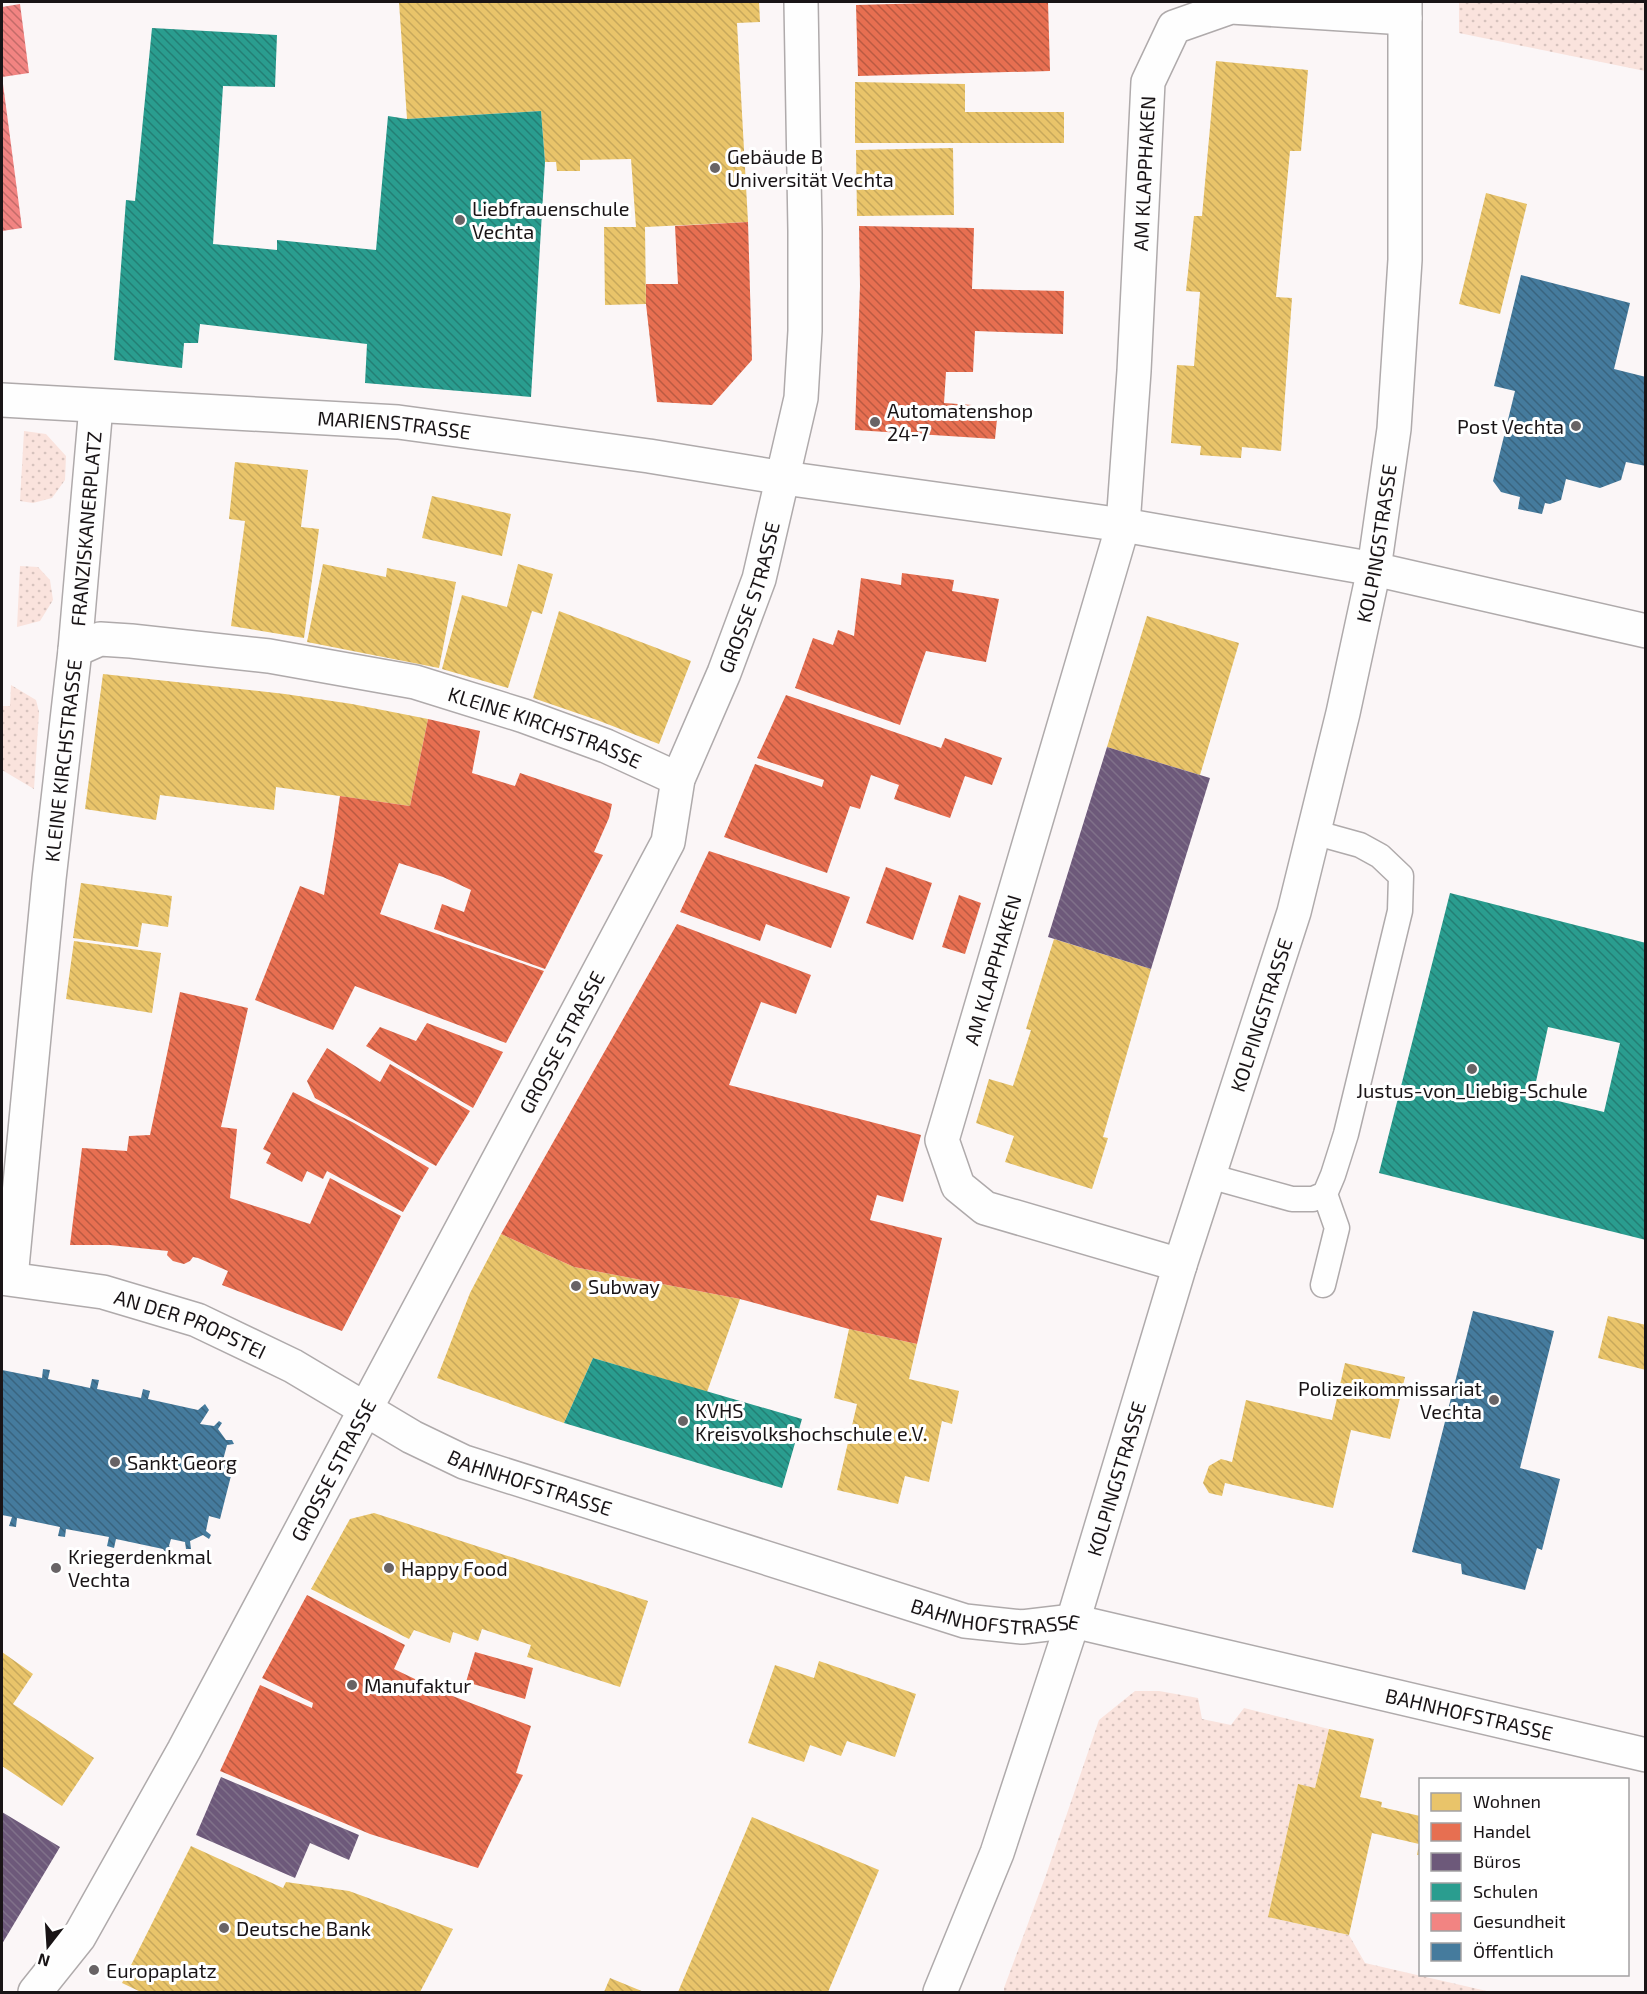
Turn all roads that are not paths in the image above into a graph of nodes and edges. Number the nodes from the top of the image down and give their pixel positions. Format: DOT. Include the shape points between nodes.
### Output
graph roads {
  1 [pos="801,2"];
  2 [pos="1405,10"];
  3 [pos="2,400"];
  4 [pos="96,406"];
  5 [pos="784,477"];
  6 [pos="1123,525"];
  7 [pos="1374,569"];
  8 [pos="1646,631"];
  9 [pos="75,650"];
  10 [pos="678,779"];
  11 [pos="1313,832"];
  12 [pos="1209,1176"];
  13 [pos="1325,1194"];
  14 [pos="1180,1265"];
  15 [pos="6,1278"];
  16 [pos="1323,1285"];
  17 [pos="365,1410"];
  18 [pos="1073,1621"];
  19 [pos="1646,1755"];
  20 [pos="35,1992"];
  21 [pos="940,1992"];
  1 -- 5 [label="street, GROSSE STRASSE" via="805,331 801,398"];
  2 -- 6 [label="street, AM KLAPPHAKEN" via="1231,7 1174,27 1148,82"];
  2 -- 7 [label="street, KOLPINGSTRASSE" via="1405,260 1394,429"];
  3 -- 4 [label="street, MARIENSTRASSE"];
  4 -- 5 [label="street, MARIENSTRASSE" via="398,422"];
  4 -- 9 [label="street, FRANZISKANERPLATZ"];
  5 -- 6 [label="street"];
  5 -- 10 [label="street, GROSSE STRASSE" via="759,579"];
  6 -- 7 [label="street"];
  6 -- 14 [label="street, AM KLAPPHAKEN" via="942,1140 958,1186 985,1208"];
  7 -- 8 [label="street"];
  7 -- 11 [label="street, KOLPINGSTRASSE"];
  9 -- 10 [label="street, KLEINE KIRCHSTRASSE" via="100,639 131,641 269,656 415,682 596,742"];
  9 -- 15 [label="street, KLEINE KIRCHSTRASSE"];
  10 -- 17 [label="street, GROSSE STRASSE" via="668,842"];
  11 -- 12 [label="street, KOLPINGSTRASSE" via="1294,912"];
  11 -- 13 [label="lane" via="1360,845 1380,856 1401,876 1400,911 1346,1134"];
  12 -- 13 [label="lane" via="1292,1199 1313,1199"];
  12 -- 14 [label="street, KOLPINGSTRASSE"];
  13 -- 16 [label="lane" via="1337,1228"];
  14 -- 18 [label="street, KOLPINGSTRASSE"];
  15 -- 17 [label="street, AN DER PROPSTEI" via="103,1292 197,1320 293,1366"];
  17 -- 18 [label="street, BAHNHOFSTRASSE" via="464,1462 965,1621 1022,1627"];
  17 -- 20 [label="street, GROSSE STRASSE" via="120,1864 78,1936"];
  18 -- 19 [label="street, BAHNHOFSTRASSE"];
  18 -- 21 [label="street, KOLPINGSTRASSE" via="997,1853"];
}
